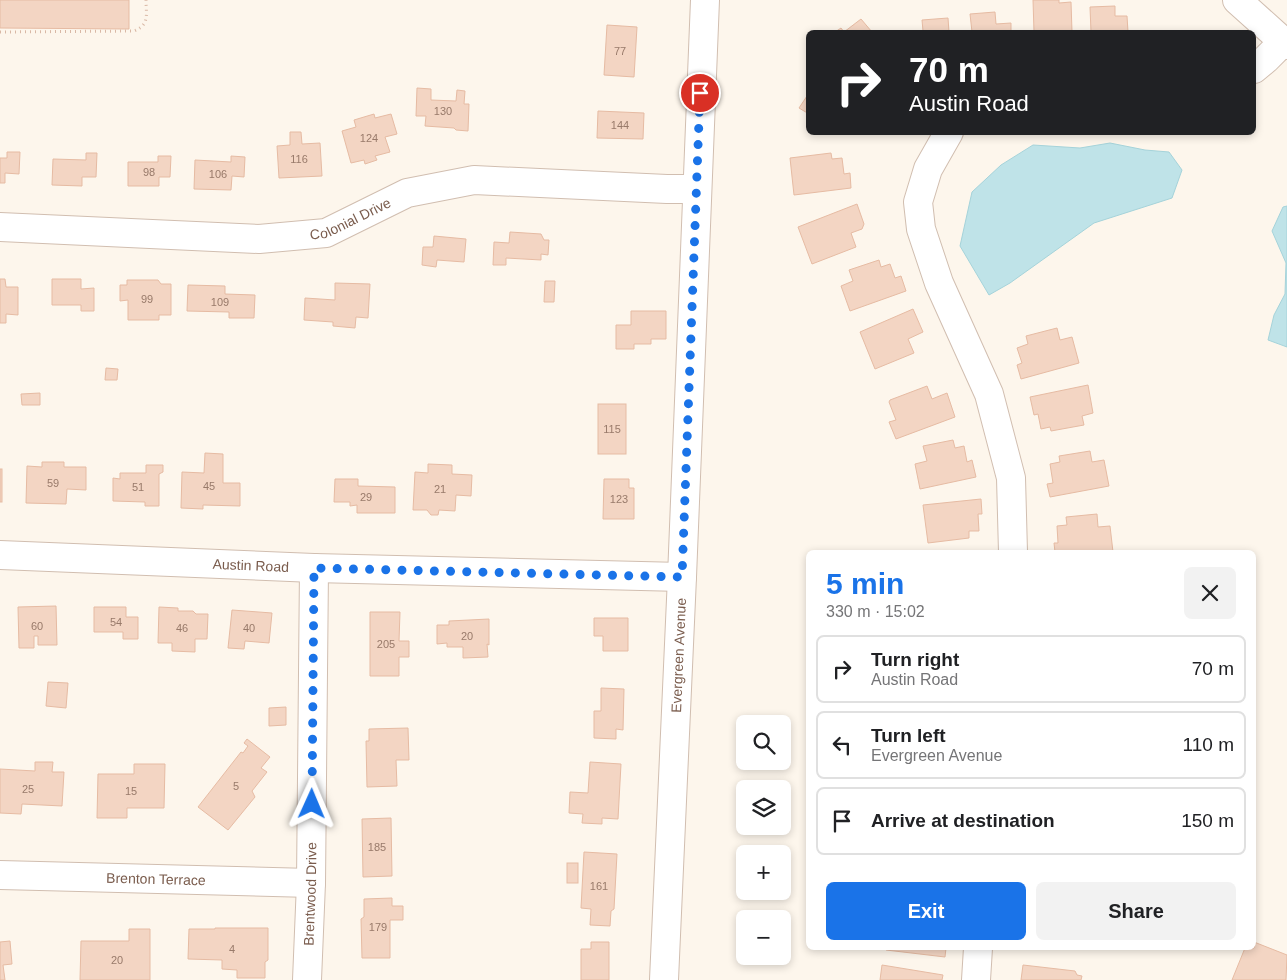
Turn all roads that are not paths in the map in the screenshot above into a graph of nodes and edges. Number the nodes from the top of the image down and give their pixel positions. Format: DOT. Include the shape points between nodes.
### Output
graph roads {
  1 [pos="705,0"];
  2 [pos="1237,0"];
  3 [pos="1285,43"];
  4 [pos="1256,67"];
  5 [pos="947,135"];
  6 [pos="697,189"];
  7 [pos="0,227"];
  8 [pos="1013,550"];
  9 [pos="0,555"];
  10 [pos="314,568"];
  11 [pos="682,577"];
  12 [pos="0,875"];
  13 [pos="311,883"];
  14 [pos="978,950"];
  15 [pos="307,980"];
  16 [pos="664,980"];
  17 [pos="976,980"];
  1 -- 6 [label="street, Evergreen Avenue"];
  2 -- 3 [label="street"];
  3 -- 4 [label="street"];
  5 -- 8 [label="street" via="928,169 918,202 921,229 939,283 989,394 1011,478"];
  6 -- 7 [label="street, Colonial Drive" via="474,180 407,193 326,233 259,239"];
  6 -- 11 [label="street, Evergreen Avenue"];
  9 -- 10 [label="street, Austin Road"];
  10 -- 11 [label="street, Austin Road"];
  10 -- 13 [label="street, Brentwood Drive"];
  11 -- 16 [label="street, Evergreen Avenue"];
  12 -- 13 [label="street, Brenton Terrace"];
  13 -- 15 [label="street, Brentwood Drive"];
  14 -- 17 [label="street"];
}
